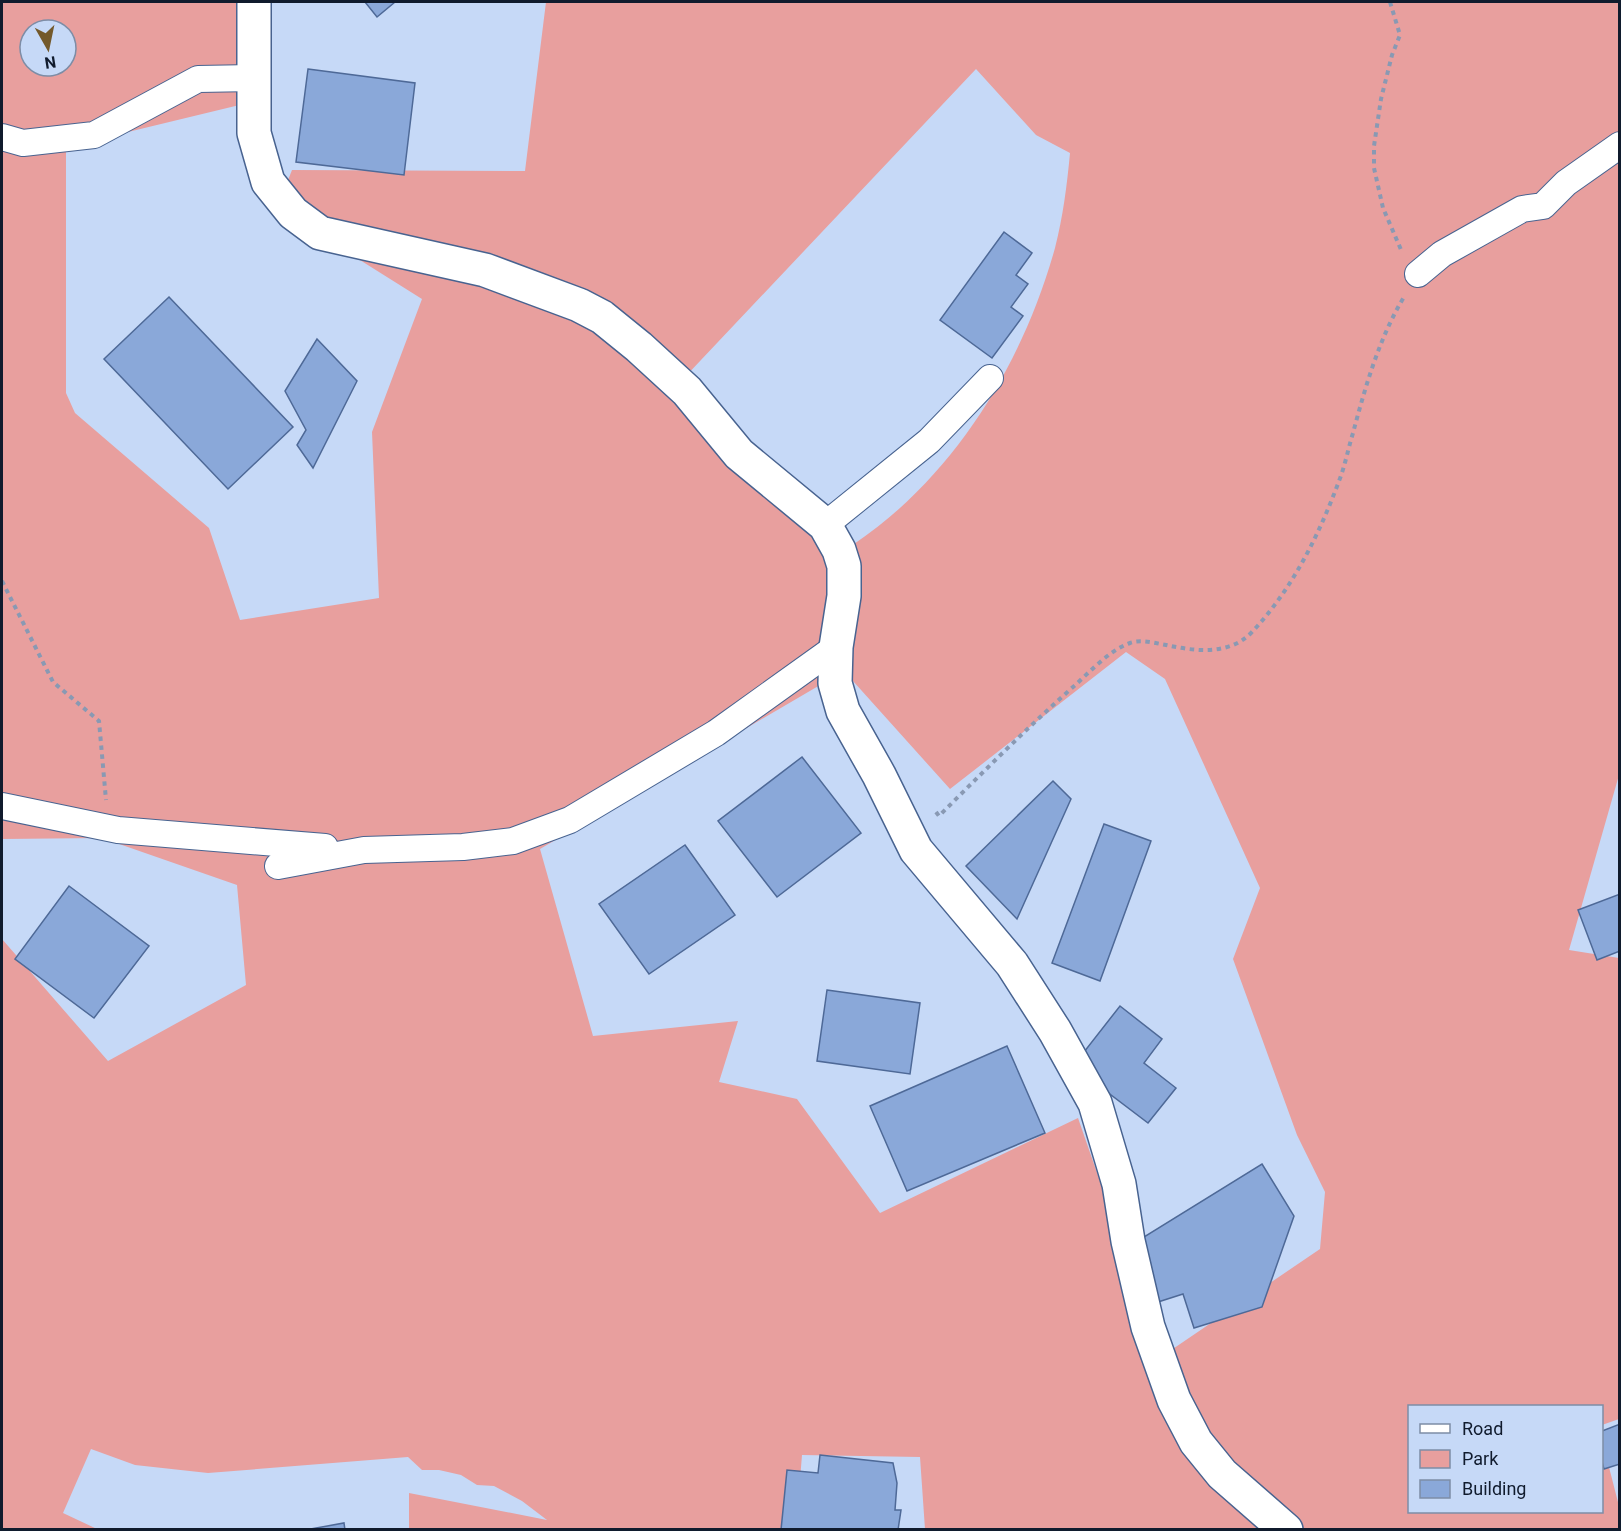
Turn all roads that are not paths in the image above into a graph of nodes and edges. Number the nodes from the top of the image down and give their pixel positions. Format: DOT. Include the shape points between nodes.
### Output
graph roads {
  1 [pos="254,2"];
  2 [pos="254,78"];
  3 [pos="2,137"];
  4 [pos="1620,145"];
  5 [pos="1418,274"];
  6 [pos="990,378"];
  7 [pos="825,525"];
  8 [pos="836,647"];
  9 [pos="2,806"];
  10 [pos="364,850"];
  11 [pos="278,866"];
  12 [pos="1286,1530"];
  1 -- 2 [label="street"];
  2 -- 3 [label="street" via="198,79 94,135 22,143"];
  2 -- 7 [label="street" via="254,133 268,182 293,213 320,233 485,270 602,317 687,391 740,454"];
  4 -- 5 [label="street" via="1566,183 1543,206 1522,209 1442,254"];
  6 -- 7 [label="street" via="929,441"];
  7 -- 8 [label="street" via="844,566"];
  8 -- 10 [label="street" via="716,733 570,820 513,841"];
  8 -- 12 [label="street" via="836,683 843,711 916,850 1012,964 1095,1103 1119,1184 1148,1327 1174,1400 1196,1442 1222,1474"];
  9 -- 10 [label="street" via="108,828"];
  10 -- 11 [label="street"];
}
